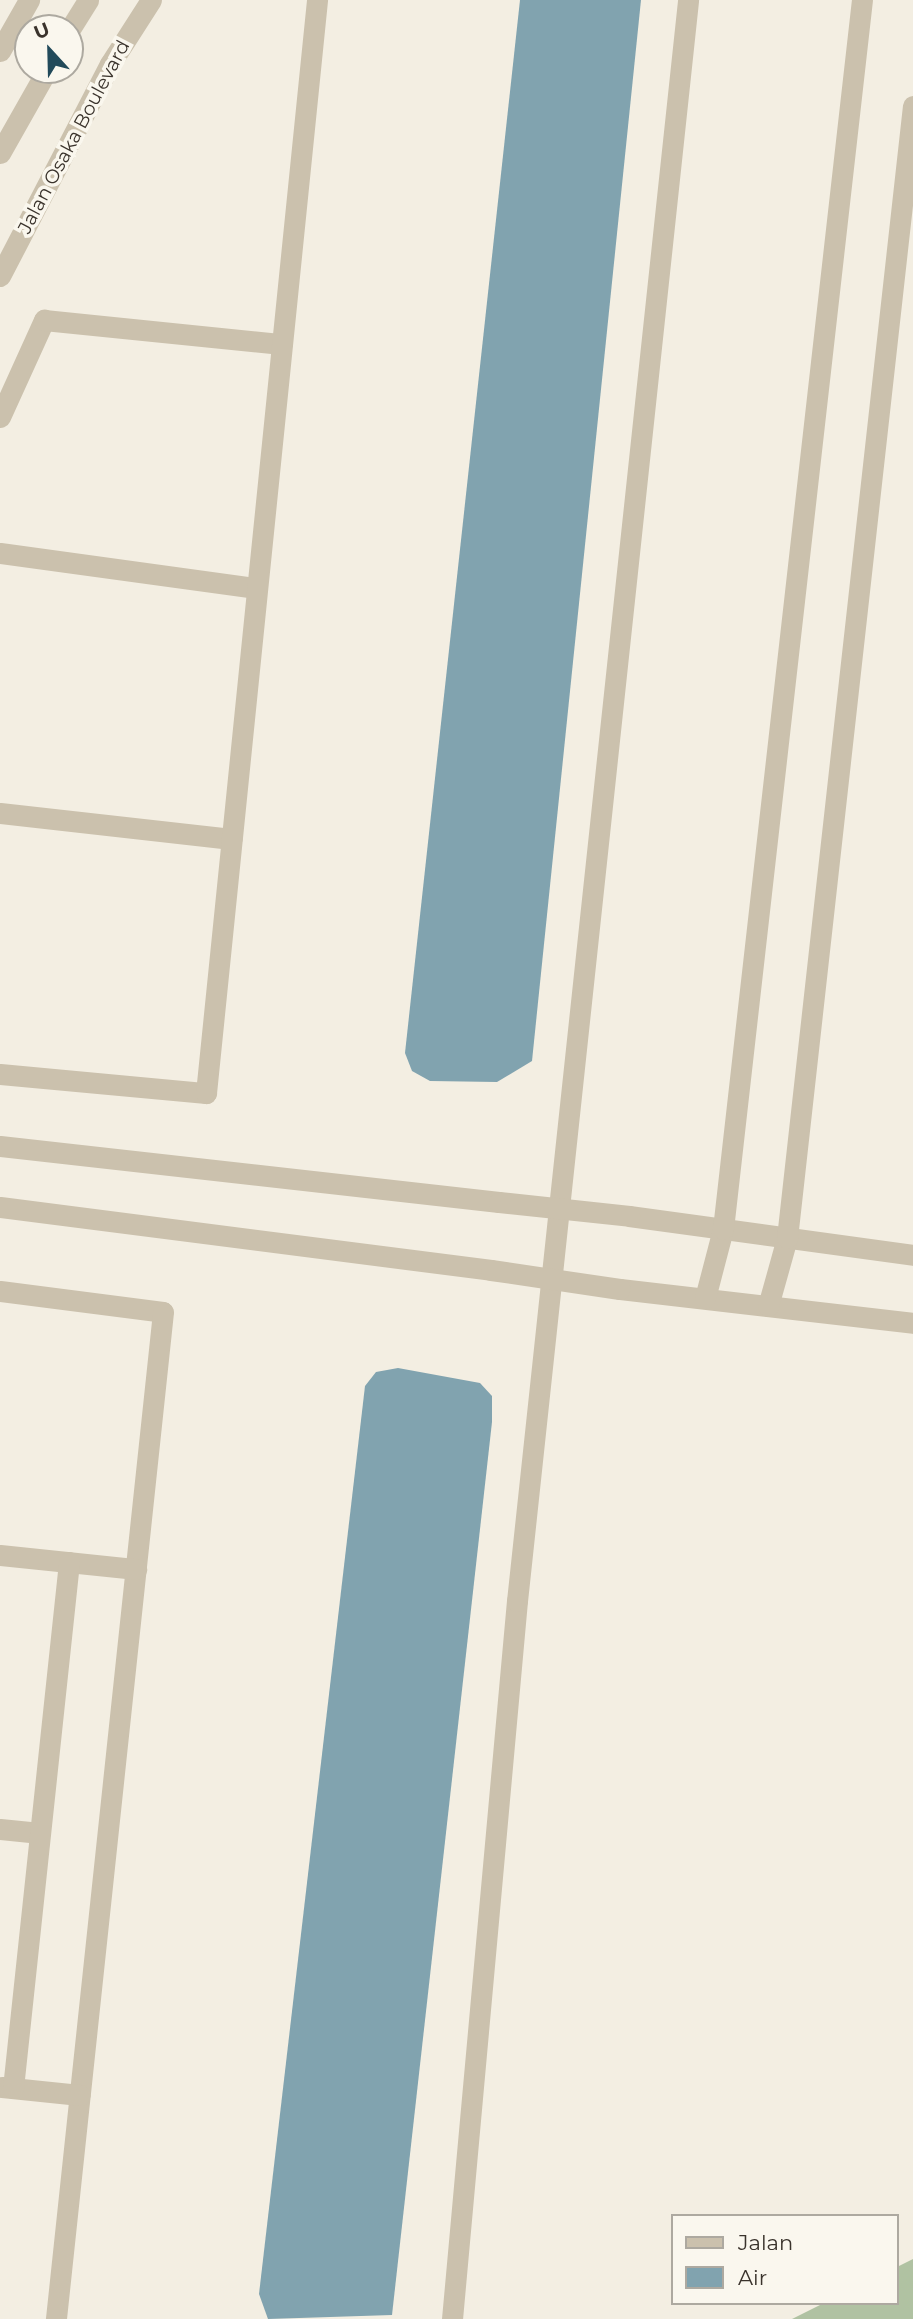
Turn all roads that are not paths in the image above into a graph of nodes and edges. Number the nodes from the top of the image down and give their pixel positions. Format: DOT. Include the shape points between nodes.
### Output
graph roads {
  1 [pos="29,0"];
  2 [pos="151,0"];
  3 [pos="317,0"];
  4 [pos="688,0"];
  5 [pos="862,0"];
  6 [pos="0,51"];
  7 [pos="39,84"];
  8 [pos="913,106"];
  9 [pos="0,153"];
  10 [pos="0,276"];
  11 [pos="282,344"];
  12 [pos="0,417"];
  13 [pos="0,553"];
  14 [pos="257,588"];
  15 [pos="0,813"];
  16 [pos="232,839"];
  17 [pos="0,1074"];
  18 [pos="0,1146"];
  19 [pos="0,1208"];
  20 [pos="723,1229"];
  21 [pos="787,1238"];
  22 [pos="913,1255"];
  23 [pos="0,1292"];
  24 [pos="705,1298"];
  25 [pos="768,1306"];
  26 [pos="913,1323"];
  27 [pos="0,1555"];
  28 [pos="69,1562"];
  29 [pos="136,1569"];
  30 [pos="0,1829"];
  31 [pos="40,1833"];
  32 [pos="7,2088"];
  33 [pos="80,2095"];
  34 [pos="56,2319"];
  35 [pos="452,2319"];
  1 -- 6 [label="street"];
  2 -- 10 [label="street, Jalan Osaka Boulevard" via="110,64"];
  3 -- 11 [label="street"];
  4 -- 35 [label="street" via="519,1588"];
  5 -- 20 [label="street"];
  7 -- 9 [label="street"];
  8 -- 21 [label="street"];
  11 -- 12 [label="street" via="44,320"];
  11 -- 14 [label="street"];
  13 -- 14 [label="street"];
  14 -- 16 [label="street"];
  15 -- 16 [label="street"];
  16 -- 17 [label="street" via="206,1093"];
  18 -- 20 [label="street, bridge"];
  19 -- 24 [label="street, bridge"];
  20 -- 21 [label="street"];
  20 -- 24 [label="street"];
  21 -- 22 [label="street"];
  21 -- 25 [label="street"];
  23 -- 29 [label="street" via="163,1312"];
  24 -- 25 [label="street"];
  25 -- 26 [label="street"];
  27 -- 28 [label="street"];
  28 -- 29 [label="street"];
  28 -- 31 [label="street"];
  29 -- 33 [label="street"];
  30 -- 31 [label="street"];
  31 -- 32 [label="street"];
  32 -- 33 [label="street"];
  33 -- 34 [label="street"];
}
